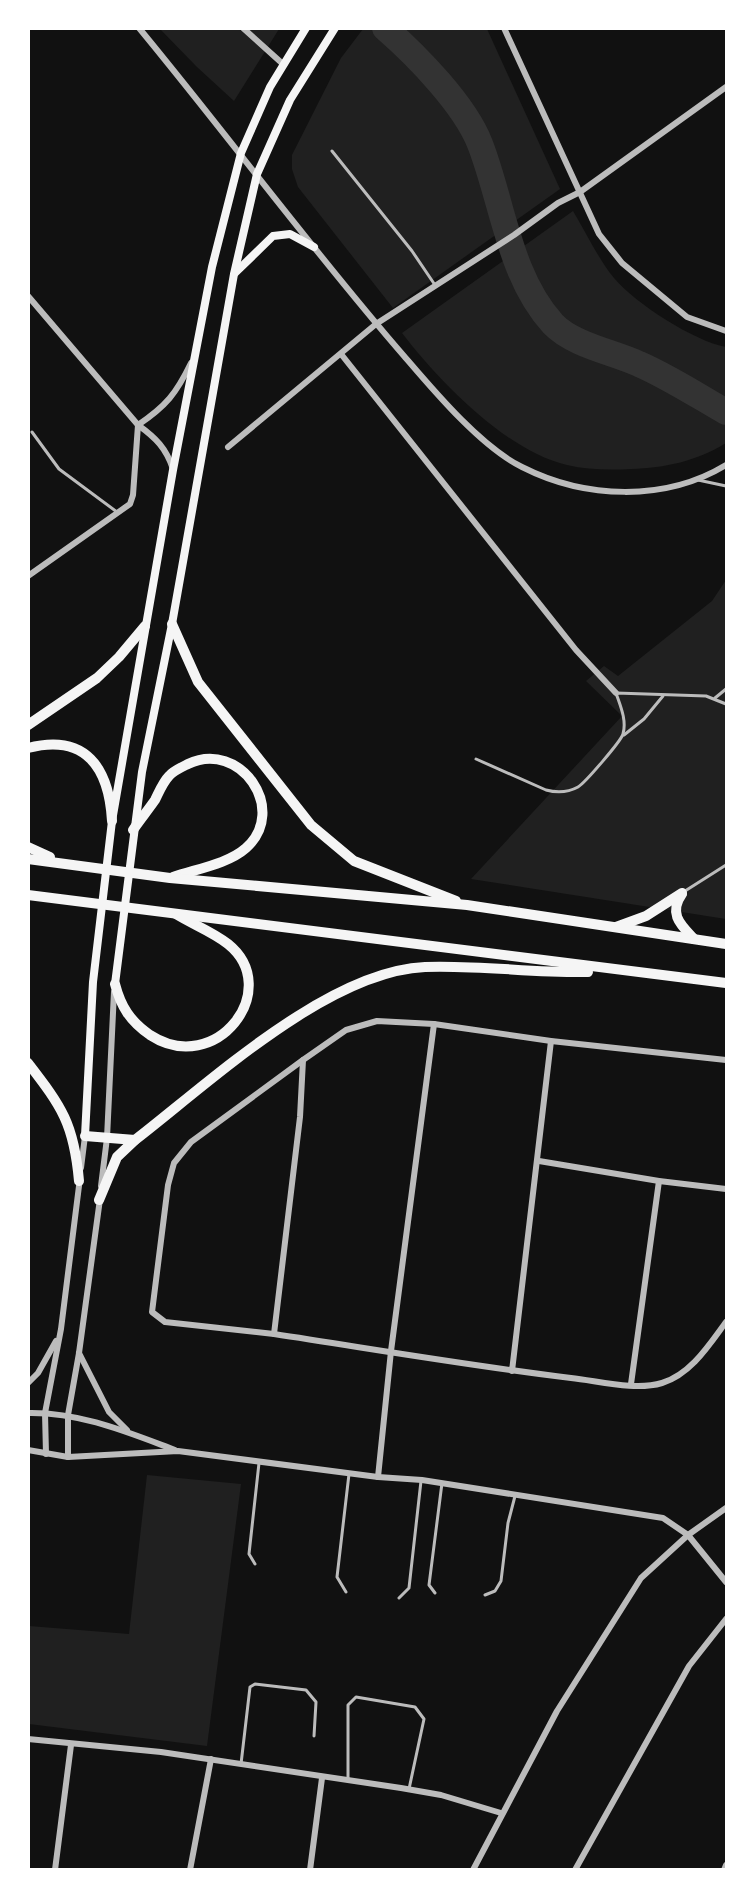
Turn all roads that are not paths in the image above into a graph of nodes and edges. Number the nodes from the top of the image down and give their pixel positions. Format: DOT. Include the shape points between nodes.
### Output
graph roads {
  1 [pos="139,28"];
  2 [pos="243,28"];
  3 [pos="306,28"];
  4 [pos="504,28"];
  5 [pos="333,31"];
  6 [pos="284,65"];
  7 [pos="726,87"];
  8 [pos="332,151"];
  9 [pos="240,153"];
  10 [pos="257,174"];
  11 [pos="580,192"];
  12 [pos="314,247"];
  13 [pos="234,274"];
  14 [pos="435,285"];
  15 [pos="28,296"];
  16 [pos="376,324"];
  17 [pos="726,331"];
  18 [pos="196,354"];
  19 [pos="341,354"];
  20 [pos="138,425"];
  21 [pos="32,432"];
  22 [pos="228,447"];
  23 [pos="725,466"];
  24 [pos="173,470"];
  25 [pos="697,479"];
  26 [pos="726,486"];
  27 [pos="118,513"];
  28 [pos="28,576"];
  29 [pos="172,624"];
  30 [pos="146,626"];
  31 [pos="726,689"];
  32 [pos="616,693"];
  33 [pos="663,696"];
  34 [pos="715,698"];
  35 [pos="726,704"];
  36 [pos="28,725"];
  37 [pos="623,736"];
  38 [pos="28,748"];
  39 [pos="476,759"];
  40 [pos="112,821"];
  41 [pos="133,830"];
  42 [pos="28,847"];
  43 [pos="28,859"];
  44 [pos="61,862"];
  45 [pos="726,865"];
  46 [pos="171,878"];
  47 [pos="682,893"];
  48 [pos="28,895"];
  49 [pos="467,905"];
  50 [pos="170,911"];
  51 [pos="614,927"];
  52 [pos="694,939"];
  53 [pos="726,944"];
  54 [pos="625,972"];
  55 [pos="726,983"];
  56 [pos="115,984"];
  57 [pos="434,1024"];
  58 [pos="551,1041"];
  59 [pos="303,1060"];
  60 [pos="726,1060"];
  61 [pos="28,1063"];
  62 [pos="85,1136"];
  63 [pos="106,1138"];
  64 [pos="135,1140"];
  65 [pos="539,1161"];
  66 [pos="79,1180"];
  67 [pos="659,1181"];
  68 [pos="726,1189"];
  69 [pos="99,1200"];
  70 [pos="726,1322"];
  71 [pos="61,1329"];
  72 [pos="274,1335"];
  73 [pos="391,1351"];
  74 [pos="79,1353"];
  75 [pos="512,1371"];
  76 [pos="28,1383"];
  77 [pos="631,1384"];
  78 [pos="28,1413"];
  79 [pos="45,1413"];
  80 [pos="68,1415"];
  81 [pos="130,1433"];
  82 [pos="28,1450"];
  83 [pos="178,1452"];
  84 [pos="46,1454"];
  85 [pos="68,1457"];
  86 [pos="260,1462"];
  87 [pos="349,1473"];
  88 [pos="378,1477"];
  89 [pos="422,1480"];
  90 [pos="442,1483"];
  91 [pos="515,1496"];
  92 [pos="726,1508"];
  93 [pos="688,1535"];
  94 [pos="255,1563"];
  95 [pos="726,1582"];
  96 [pos="346,1592"];
  97 [pos="435,1593"];
  98 [pos="485,1595"];
  99 [pos="399,1598"];
  100 [pos="726,1619"];
  101 [pos="314,1736"];
  102 [pos="28,1739"];
  103 [pos="71,1745"];
  104 [pos="211,1759"];
  105 [pos="240,1764"];
  106 [pos="322,1778"];
  107 [pos="348,1781"];
  108 [pos="410,1789"];
  109 [pos="501,1813"];
  110 [pos="726,1865"];
  111 [pos="55,1869"];
  112 [pos="190,1869"];
  113 [pos="310,1869"];
  114 [pos="473,1869"];
  115 [pos="575,1869"];
  116 [pos="724,1869"];
  1 -- 9 [label="street"];
  2 -- 6 [label="street"];
  3 -- 6 [label="main road"];
  4 -- 11 [label="street"];
  5 -- 10 [label="main road" via="290,100"];
  6 -- 9 [label="main road"];
  7 -- 11 [label="street"];
  8 -- 14 [label="lane"];
  9 -- 10 [label="street"];
  9 -- 18 [label="main road"];
  10 -- 12 [label="street"];
  10 -- 13 [label="main road"];
  11 -- 14 [label="street"];
  11 -- 17 [label="street" via="599,234 622,263 687,317"];
  12 -- 13 [label="main road" via="290,234 273,236"];
  12 -- 16 [label="street"];
  13 -- 29 [label="main road"];
  14 -- 16 [label="street"];
  15 -- 20 [label="street"];
  16 -- 19 [label="street"];
  16 -- 25 [label="street" via="478,434 520,467 595,492 662,489"];
  18 -- 20 [label="street" via="177,393"];
  18 -- 24 [label="main road"];
  19 -- 22 [label="street"];
  19 -- 32 [label="street" via="576,650"];
  20 -- 24 [label="street" via="168,453"];
  20 -- 27 [label="street" via="133,495 130,504"];
  21 -- 27 [label="lane" via="59,469"];
  23 -- 25 [label="street"];
  24 -- 30 [label="main road"];
  25 -- 26 [label="lane"];
  27 -- 28 [label="street"];
  29 -- 41 [label="main road"];
  29 -- 49 [label="highway" via="198,682 311,825 354,861"];
  30 -- 36 [label="highway" via="97,678"];
  30 -- 40 [label="main road"];
  31 -- 34 [label="lane"];
  32 -- 33 [label="lane"];
  32 -- 37 [label="lane" via="623,717"];
  33 -- 34 [label="lane"];
  33 -- 37 [label="lane"];
  34 -- 35 [label="lane"];
  37 -- 39 [label="lane" via="579,786 566,792 546,790"];
  38 -- 40 [label="highway" via="50,742 70,745 89,756 104,775"];
  40 -- 62 [label="main road" via="93,982"];
  41 -- 46 [label="highway" via="169,776 181,767 214,757 234,764 247,775 258,791 264,817 258,837 233,856"];
  41 -- 56 [label="main road"];
  42 -- 44 [label="highway"];
  43 -- 44 [label="highway"];
  44 -- 46 [label="highway"];
  45 -- 47 [label="lane"];
  46 -- 49 [label="highway"];
  47 -- 51 [label="highway" via="646,916"];
  47 -- 52 [label="highway" via="675,907 676,918"];
  48 -- 50 [label="highway"];
  49 -- 51 [label="highway"];
  50 -- 54 [label="highway"];
  50 -- 56 [label="highway" via="229,944 244,966 250,987 245,1006 231,1028 198,1047 168,1045 132,1019 121,1005"];
  51 -- 52 [label="highway"];
  52 -- 53 [label="highway"];
  54 -- 55 [label="highway"];
  54 -- 64 [label="highway" via="423,967 375,978 331,998 272,1034"];
  56 -- 63 [label="street"];
  57 -- 58 [label="street"];
  57 -- 59 [label="street" via="377,1021 346,1030"];
  57 -- 73 [label="street"];
  58 -- 60 [label="street"];
  58 -- 65 [label="street"];
  59 -- 72 [label="street"];
  59 -- 72 [label="street" via="191,1142 174,1163 152,1311 165,1322"];
  61 -- 66 [label="highway" via="61,1106 70,1126"];
  62 -- 63 [label="highway"];
  62 -- 66 [label="street"];
  63 -- 64 [label="highway"];
  63 -- 69 [label="street"];
  64 -- 69 [label="highway" via="117,1157"];
  65 -- 67 [label="street"];
  65 -- 75 [label="street"];
  66 -- 71 [label="street"];
  67 -- 68 [label="street"];
  67 -- 77 [label="street"];
  69 -- 74 [label="street"];
  70 -- 77 [label="street" via="704,1353 681,1375 660,1383"];
  71 -- 76 [label="street" via="51,1352"];
  71 -- 79 [label="street"];
  72 -- 73 [label="street"];
  73 -- 75 [label="street"];
  73 -- 88 [label="street"];
  74 -- 80 [label="street"];
  74 -- 81 [label="street" via="109,1412"];
  75 -- 77 [label="street"];
  78 -- 79 [label="street"];
  79 -- 80 [label="street"];
  79 -- 84 [label="street"];
  80 -- 81 [label="street"];
  80 -- 85 [label="street"];
  81 -- 83 [label="street"];
  82 -- 84 [label="street"];
  83 -- 85 [label="street"];
  83 -- 86 [label="street"];
  84 -- 85 [label="street"];
  86 -- 87 [label="street"];
  86 -- 94 [label="lane" via="249,1554"];
  87 -- 88 [label="street"];
  87 -- 96 [label="lane" via="337,1577"];
  88 -- 89 [label="street"];
  89 -- 90 [label="street"];
  89 -- 99 [label="lane" via="409,1588"];
  90 -- 91 [label="street"];
  90 -- 97 [label="lane" via="429,1585"];
  91 -- 93 [label="street" via="663,1518"];
  91 -- 98 [label="lane" via="501,1581 495,1591"];
  92 -- 93 [label="street"];
  93 -- 95 [label="street"];
  93 -- 109 [label="street" via="641,1578 557,1711"];
  100 -- 115 [label="street" via="689,1666"];
  101 -- 105 [label="lane" via="316,1702 306,1690 255,1684 250,1688"];
  102 -- 103 [label="street"];
  103 -- 104 [label="street"];
  103 -- 111 [label="street"];
  104 -- 105 [label="street"];
  104 -- 112 [label="street"];
  105 -- 106 [label="street"];
  106 -- 107 [label="street"];
  106 -- 113 [label="street"];
  107 -- 108 [label="street"];
  107 -- 108 [label="lane" via="348,1705 356,1696 415,1707 421,1712 424,1719"];
  108 -- 109 [label="street"];
  109 -- 114 [label="street"];
  110 -- 116 [label="street"];
}
